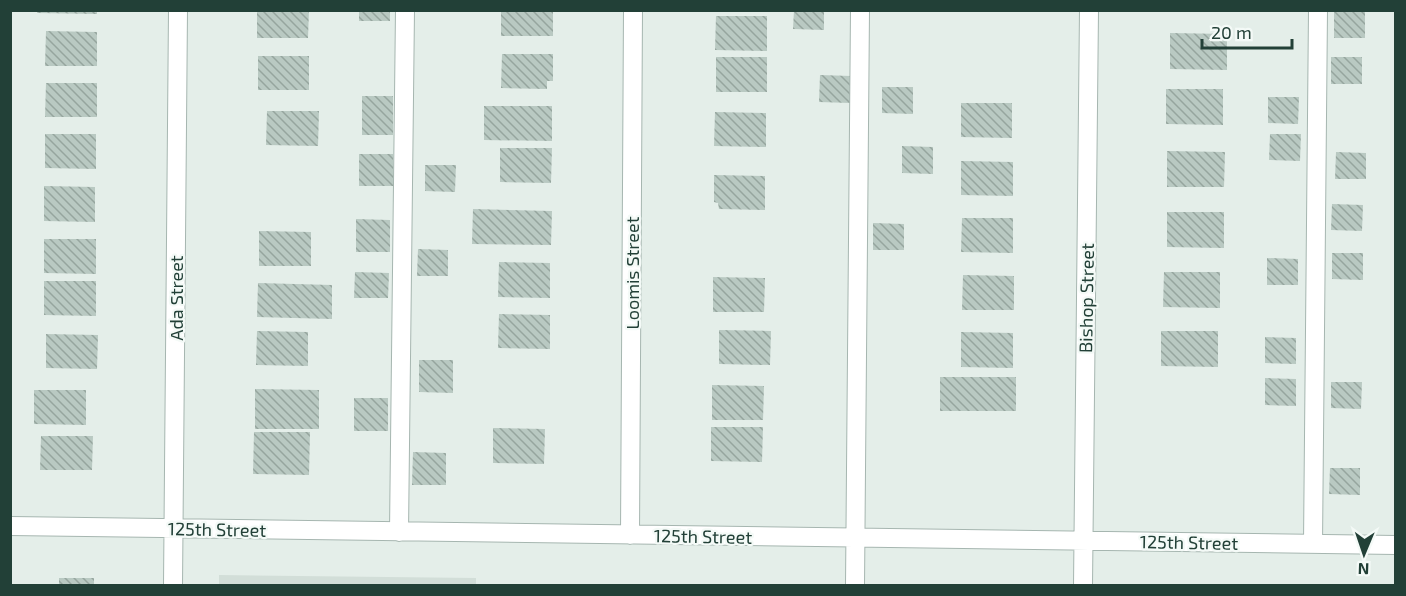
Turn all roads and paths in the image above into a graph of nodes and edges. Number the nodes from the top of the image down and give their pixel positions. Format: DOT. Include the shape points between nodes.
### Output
graph roads {
  1 [pos="178,10"];
  2 [pos="405,10"];
  3 [pos="633,10"];
  4 [pos="860,10"];
  5 [pos="1089,10"];
  6 [pos="1318,10"];
  7 [pos="10,526"];
  8 [pos="174,529"];
  9 [pos="399,532"];
  10 [pos="630,535"];
  11 [pos="855,537"];
  12 [pos="1083,541"];
  13 [pos="1313,544"];
  14 [pos="1395,545"];
  15 [pos="173,585"];
  16 [pos="855,585"];
  17 [pos="1083,585"];
  1 -- 8 [label="street, Ada Street"];
  2 -- 9 [label="street"];
  3 -- 10 [label="street, Loomis Street"];
  4 -- 11 [label="street"];
  5 -- 12 [label="street, Bishop Street"];
  6 -- 13 [label="street"];
  7 -- 8 [label="street, 125th Street"];
  8 -- 9 [label="street, 125th Street"];
  8 -- 15 [label="street, Ada Street"];
  9 -- 10 [label="street, 125th Street"];
  10 -- 11 [label="street, 125th Street"];
  11 -- 12 [label="street, 125th Street"];
  11 -- 16 [label="street"];
  12 -- 13 [label="street, 125th Street"];
  12 -- 17 [label="street, Bishop Street"];
  13 -- 14 [label="street, 125th Street"];
}
